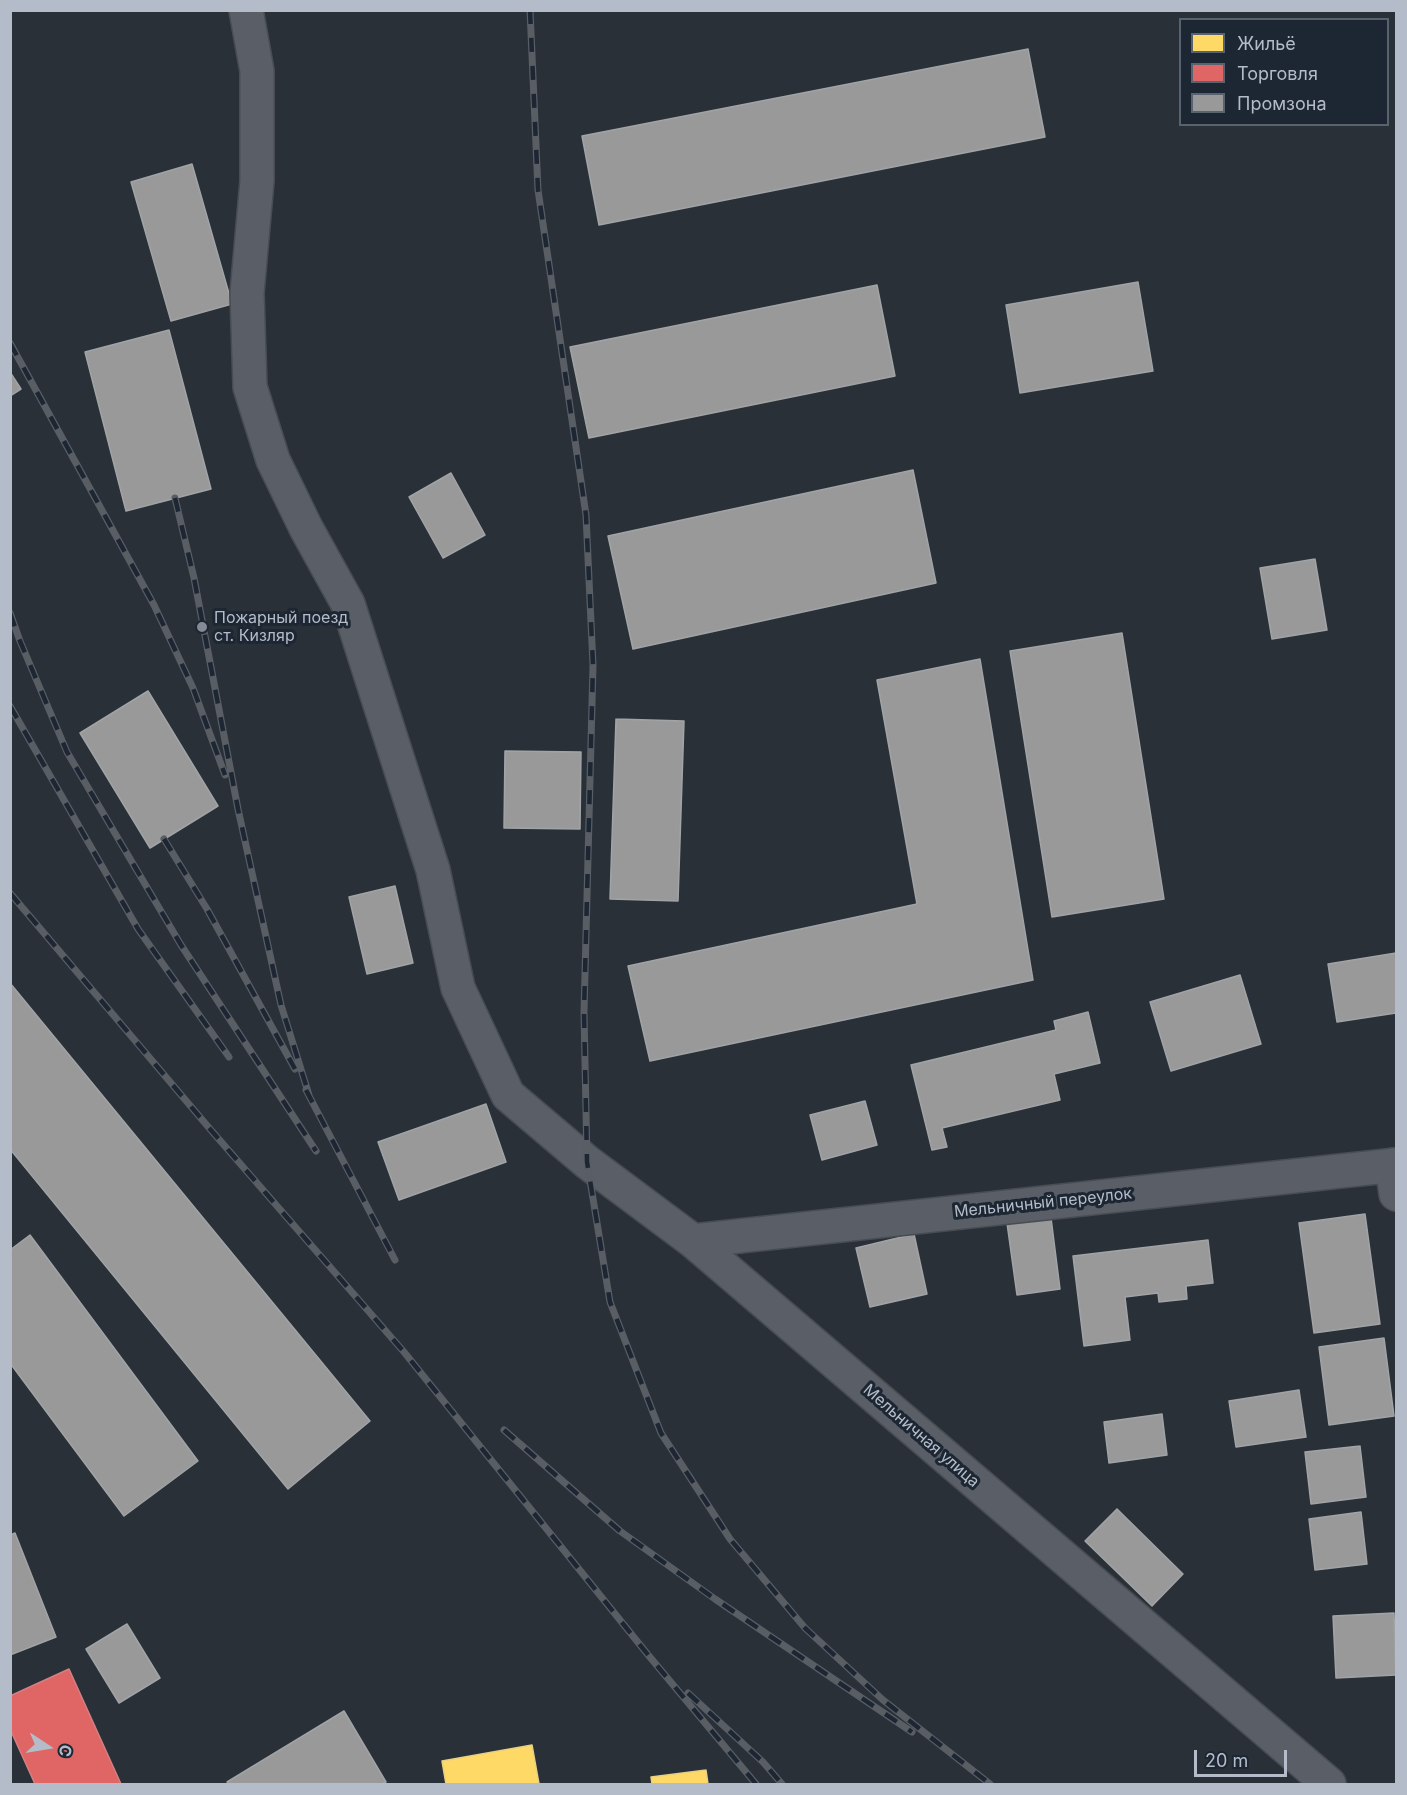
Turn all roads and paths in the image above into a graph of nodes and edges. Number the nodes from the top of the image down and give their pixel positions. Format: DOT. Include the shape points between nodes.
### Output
graph roads {
  1 [pos="246,10"];
  2 [pos="1395,1175"];
  3 [pos="693,1241"];
  4 [pos="1329,1785"];
  1 -- 3 [label="street, Мельничная улица" via="257,71 257,181 247,293 250,387 273,460 348,604 433,870 458,988 508,1095 586,1162"];
  2 -- 3 [label="street, Мельничный переулок"];
  3 -- 4 [label="street, Мельничная улица"];
}
